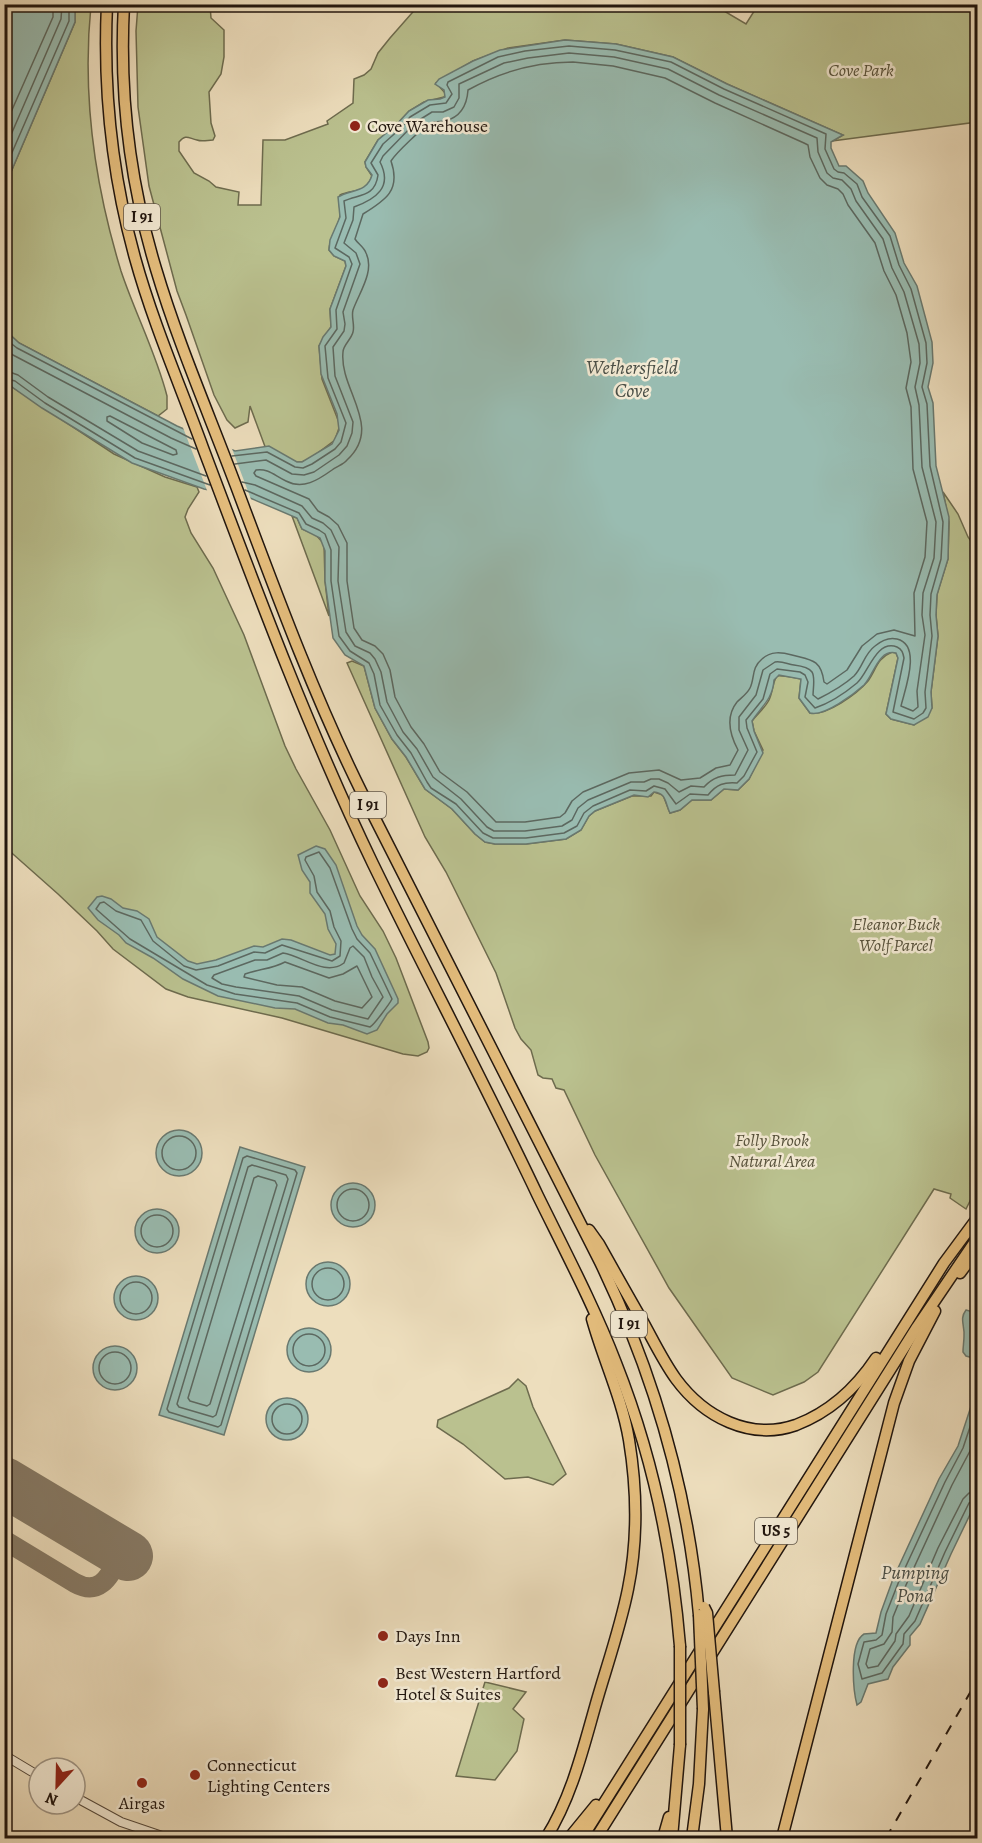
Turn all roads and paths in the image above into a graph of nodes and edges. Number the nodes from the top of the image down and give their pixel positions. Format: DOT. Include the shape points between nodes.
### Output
graph roads {
  1 [pos="107,4"];
  2 [pos="124,4"];
  3 [pos="572,1207"];
  4 [pos="978,1217"];
  5 [pos="978,1237"];
  6 [pos="978,1249"];
  7 [pos="584,1289"];
  8 [pos="920,1302"];
  9 [pos="702,1611"];
  10 [pos="4,1755"];
  11 [pos="636,1763"];
  12 [pos="27,1769"];
  13 [pos="678,1782"];
  14 [pos="87,1804"];
  15 [pos="168,1839"];
  16 [pos="546,1839"];
  17 [pos="569,1839"];
  18 [pos="582,1839"];
  19 [pos="596,1839"];
  20 [pos="601,1839"];
  21 [pos="663,1839"];
  22 [pos="672,1839"];
  23 [pos="692,1839"];
  24 [pos="727,1839"];
  25 [pos="781,1839"];
  1 -- 7 [label="highway, I 91" via="108,110 122,204 146,294 288,672 340,792"];
  2 -- 3 [label="highway, I 91" via="124,92 129,146 160,285 306,668 340,747"];
  3 -- 8 [label="highway" via="599,1244 677,1380 708,1410 740,1427 779,1430 809,1419 837,1402 859,1382 901,1320"];
  3 -- 9 [label="highway, I 91" via="624,1314 653,1389 683,1500"];
  4 -- 8 [label="highway, US 5"];
  5 -- 11 [label="highway, US 5"];
  6 -- 25 [label="highway" via="922,1334 899,1387"];
  7 -- 13 [label="highway, I 91, bridge" via="620,1374 651,1469 669,1553 680,1646"];
  7 -- 16 [label="highway" via="629,1438 634,1538 625,1602 577,1771 563,1809"];
  8 -- 11 [label="highway, US 5"];
  9 -- 23 [label="highway, bridge" via="703,1709"];
  9 -- 24 [label="highway, bridge" via="707,1613"];
  10 -- 12 [label="street"];
  11 -- 17 [label="highway" via="609,1785"];
  11 -- 18 [label="highway, US 5"];
  11 -- 19 [label="highway, US 5"];
  11 -- 20 [label="highway" via="628,1794"];
  13 -- 21 [label="highway"];
  13 -- 22 [label="highway, I 91"];
  14 -- 15 [label="street" via="121,1822"];
}
